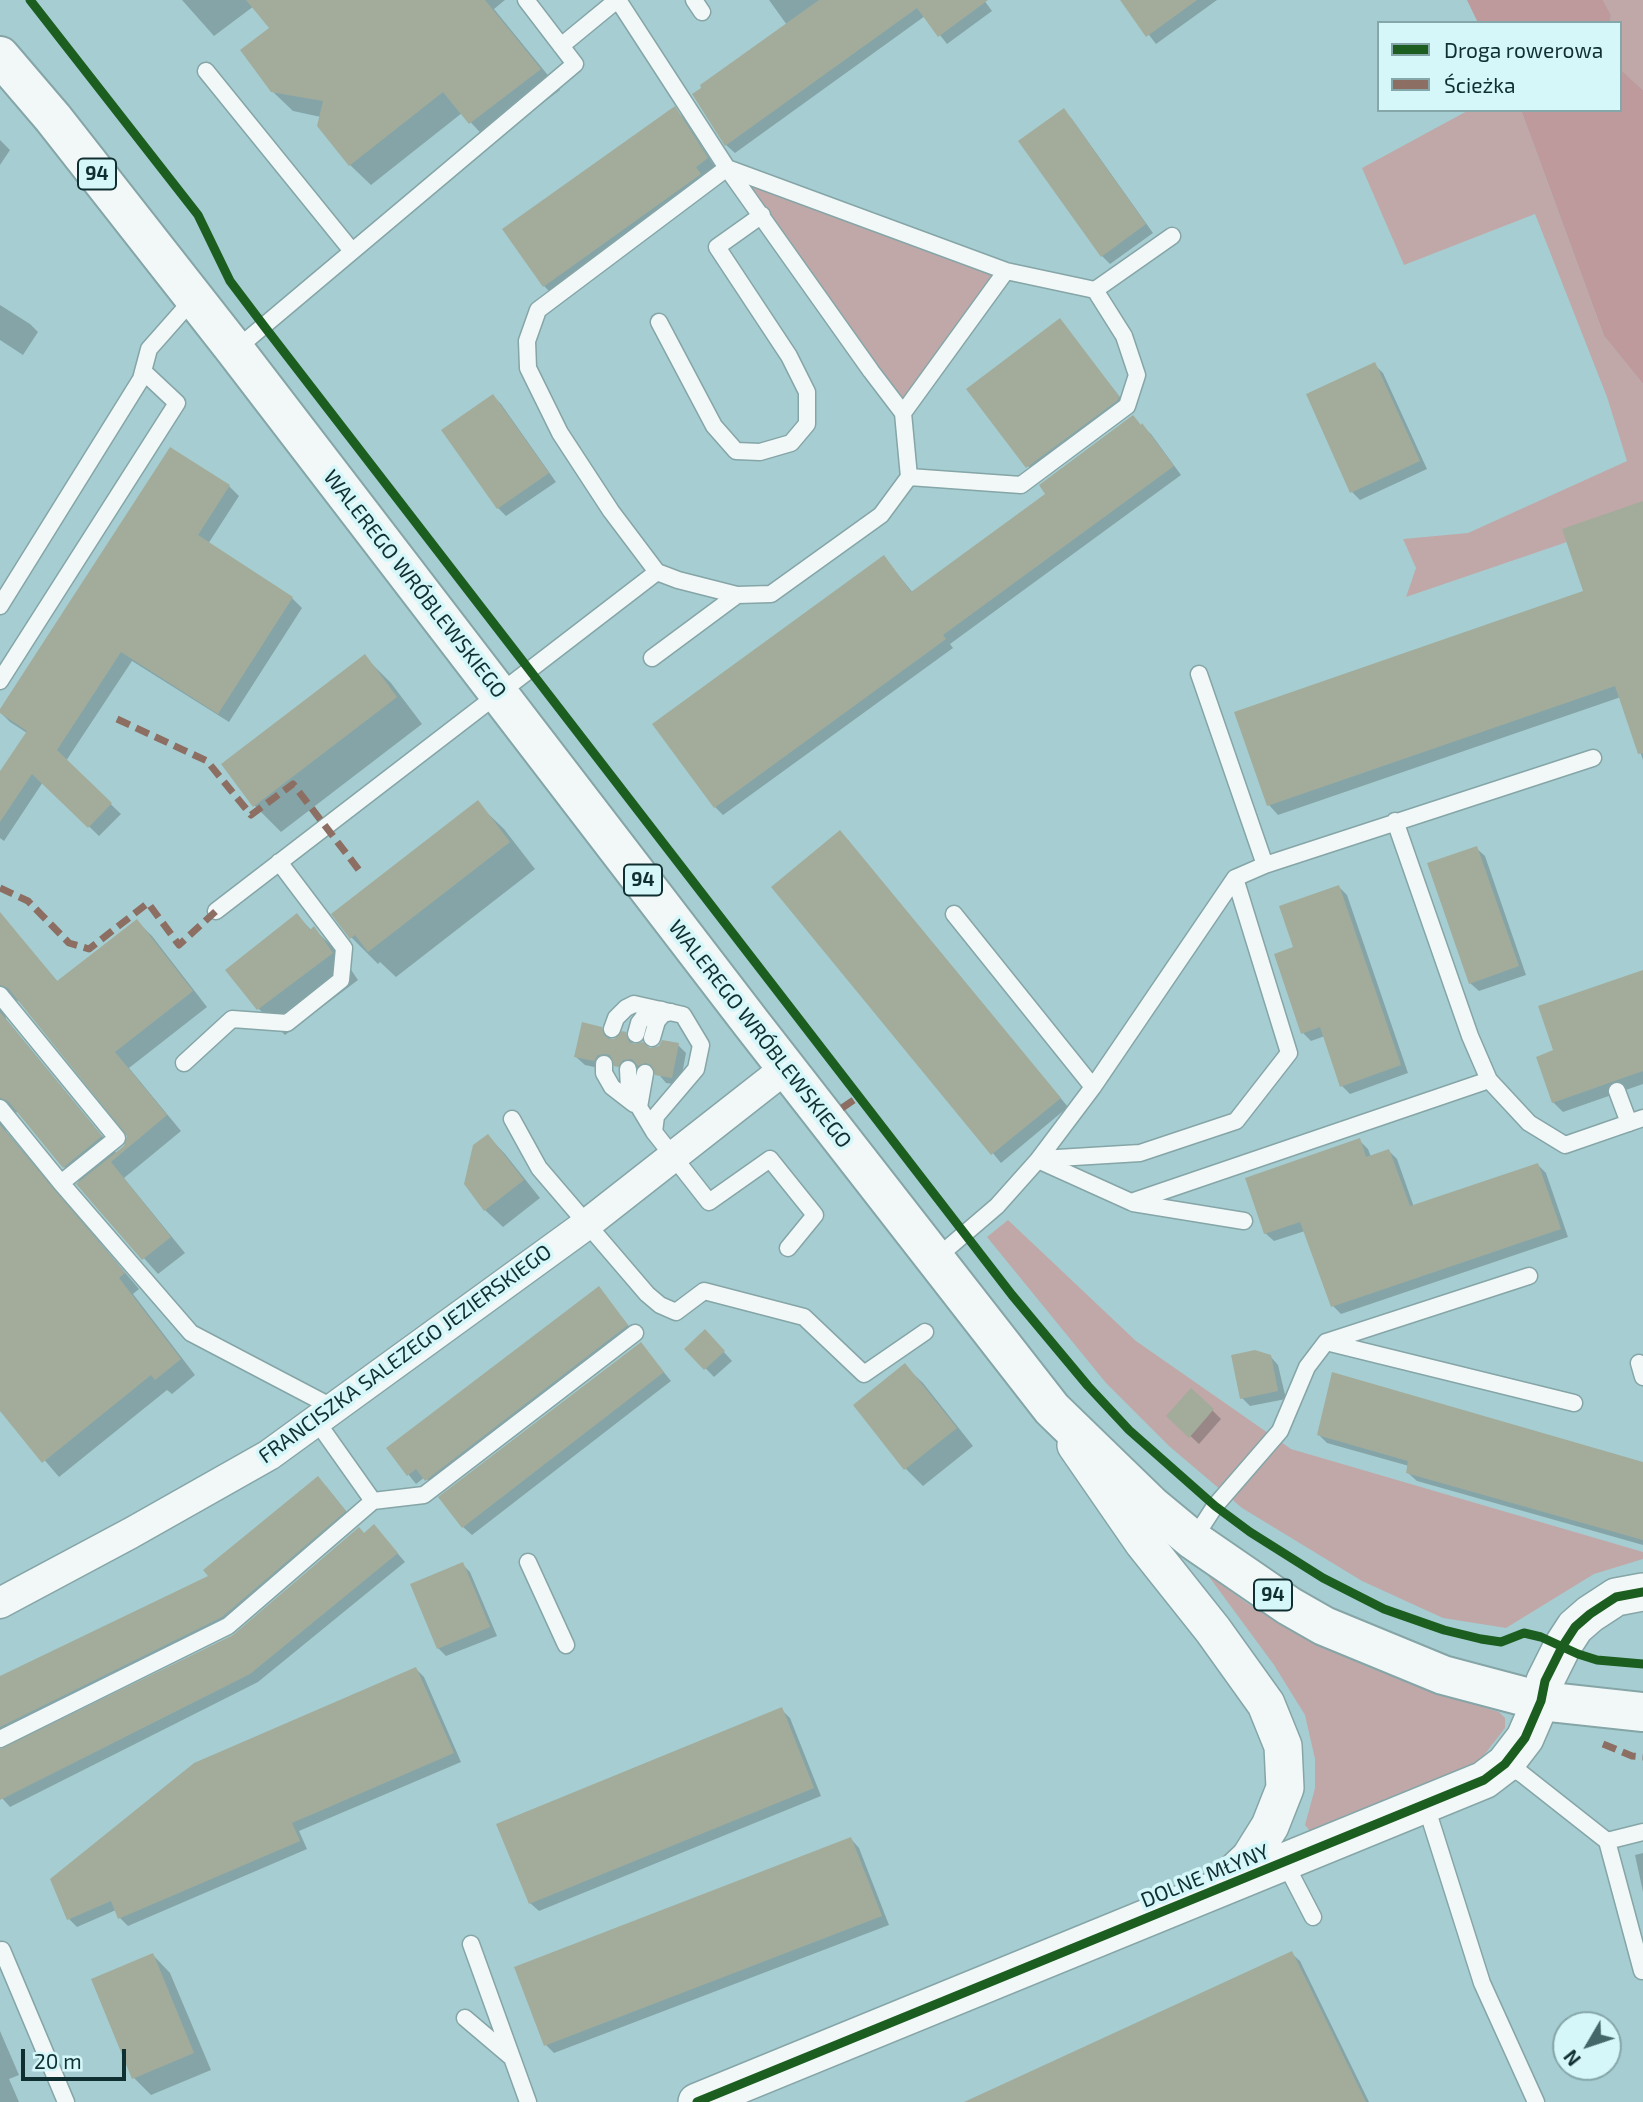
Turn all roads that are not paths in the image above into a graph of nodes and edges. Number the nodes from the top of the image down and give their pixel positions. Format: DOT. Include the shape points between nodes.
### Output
graph roads {
  1 [pos="526,0"];
  2 [pos="618,0"];
  3 [pos="561,46"];
  4 [pos="0,56"];
  5 [pos="206,71"];
  6 [pos="727,168"];
  7 [pos="762,215"];
  8 [pos="1172,236"];
  9 [pos="352,251"];
  10 [pos="1006,271"];
  11 [pos="1095,289"];
  12 [pos="194,298"];
  13 [pos="659,322"];
  14 [pos="235,350"];
  15 [pos="144,372"];
  16 [pos="903,413"];
  17 [pos="909,477"];
  18 [pos="657,572"];
  19 [pos="737,594"];
  20 [pos="0,606"];
  21 [pos="652,658"];
  22 [pos="1199,674"];
  23 [pos="0,681"];
  24 [pos="499,693"];
  25 [pos="1593,758"];
  26 [pos="1395,821"];
  27 [pos="279,862"];
  28 [pos="1265,865"];
  29 [pos="1235,878"];
  30 [pos="216,911"];
  31 [pos="954,914"];
  32 [pos="0,995"];
  33 [pos="671,1012"];
  34 [pos="612,1029"];
  35 [pos="636,1034"];
  36 [pos="652,1038"];
  37 [pos="184,1063"];
  38 [pos="604,1064"];
  39 [pos="786,1068"];
  40 [pos="628,1069"];
  41 [pos="645,1073"];
  42 [pos="1489,1080"];
  43 [pos="1093,1087"];
  44 [pos="1617,1091"];
  45 [pos="639,1107"];
  46 [pos="0,1108"];
  47 [pos="512,1119"];
  48 [pos="1636,1121"];
  49 [pos="654,1132"];
  50 [pos="674,1158"];
  51 [pos="1038,1160"];
  52 [pos="61,1183"];
  53 [pos="1130,1202"];
  54 [pos="1244,1221"];
  55 [pos="587,1224"];
  56 [pos="789,1248"];
  57 [pos="936,1259"];
  58 [pos="1529,1276"];
  59 [pos="635,1332"];
  60 [pos="925,1332"];
  61 [pos="1325,1342"];
  62 [pos="1574,1403"];
  63 [pos="1052,1409"];
  64 [pos="323,1413"];
  65 [pos="373,1501"];
  66 [pos="1193,1540"];
  67 [pos="528,1562"];
  68 [pos="1643,1592"];
  69 [pos="0,1603"];
  70 [pos="566,1645"];
  71 [pos="1541,1700"];
  72 [pos="1643,1712"];
  73 [pos="0,1739"];
  74 [pos="1505,1765"];
  75 [pos="1426,1805"];
  76 [pos="1643,1832"];
  77 [pos="1607,1841"];
  78 [pos="1285,1863"];
  79 [pos="1219,1888"];
  80 [pos="1313,1917"];
  81 [pos="471,1944"];
  82 [pos="2,1950"];
  83 [pos="1642,1971"];
  84 [pos="465,2018"];
  85 [pos="513,2059"];
  86 [pos="66,2102"];
  87 [pos="528,2102"];
  88 [pos="697,2102"];
  89 [pos="1536,2102"];
  1 -- 3 [label="lane"];
  2 -- 3 [label="lane"];
  2 -- 6 [label="lane"];
  3 -- 9 [label="lane" via="575,64"];
  4 -- 12 [label="main road, WALEREGO WRÓBLEWSKIEGO / 94"];
  5 -- 9 [label="lane"];
  6 -- 7 [label="lane"];
  6 -- 10 [label="lane"];
  6 -- 18 [label="lane" via="538,310 527,341 528,368 560,433"];
  7 -- 13 [label="lane" via="718,247 789,356 807,393 807,424 791,443 760,452 736,452 713,426"];
  7 -- 16 [label="lane"];
  8 -- 11 [label="lane"];
  9 -- 14 [label="lane"];
  10 -- 11 [label="lane"];
  10 -- 16 [label="lane"];
  11 -- 17 [label="lane" via="1124,336 1137,375 1127,406 1021,485"];
  12 -- 14 [label="main road, WALEREGO WRÓBLEWSKIEGO / 94"];
  12 -- 15 [label="lane" via="149,349"];
  14 -- 24 [label="main road, WALEREGO WRÓBLEWSKIEGO / 94"];
  15 -- 20 [label="lane"];
  15 -- 23 [label="lane" via="177,403"];
  16 -- 17 [label="lane"];
  17 -- 19 [label="lane" via="881,515 771,594"];
  18 -- 19 [label="lane"];
  18 -- 24 [label="lane"];
  19 -- 21 [label="lane"];
  22 -- 28 [label="lane"];
  24 -- 27 [label="lane"];
  24 -- 39 [label="main road, WALEREGO WRÓBLEWSKIEGO / 94"];
  25 -- 26 [label="lane"];
  26 -- 28 [label="lane"];
  26 -- 42 [label="lane"];
  27 -- 30 [label="lane"];
  27 -- 37 [label="lane" via="344,948 341,980 287,1023 232,1019"];
  28 -- 29 [label="lane"];
  29 -- 43 [label="lane"];
  29 -- 51 [label="lane" via="1289,1053 1236,1121 1140,1153"];
  31 -- 43 [label="lane"];
  32 -- 52 [label="lane" via="117,1138"];
  33 -- 34 [label="lane" via="634,1004 616,1018"];
  33 -- 35 [label="lane" via="655,1009 646,1014"];
  33 -- 36 [label="lane" via="657,1021"];
  33 -- 49 [label="lane" via="683,1015 701,1045 696,1069 656,1116"];
  38 -- 45 [label="lane" via="612,1087"];
  39 -- 50 [label="street, FRANCISZKA SALEZEGO JEZIERSKIEGO"];
  39 -- 57 [label="main road, WALEREGO WRÓBLEWSKIEGO / 94"];
  40 -- 45 [label="lane" via="629,1089"];
  41 -- 45 [label="lane"];
  42 -- 48 [label="lane" via="1529,1123 1565,1145"];
  42 -- 53 [label="lane"];
  43 -- 51 [label="lane"];
  44 -- 48 [label="lane"];
  45 -- 49 [label="lane"];
  46 -- 52 [label="lane"];
  47 -- 55 [label="lane" via="539,1168"];
  49 -- 50 [label="lane"];
  50 -- 55 [label="street, FRANCISZKA SALEZEGO JEZIERSKIEGO"];
  50 -- 56 [label="lane" via="709,1202 770,1159 815,1214"];
  51 -- 53 [label="lane"];
  51 -- 57 [label="lane" via="997,1206"];
  52 -- 64 [label="lane" via="191,1333"];
  53 -- 54 [label="lane"];
  55 -- 60 [label="lane" via="660,1305 676,1312 704,1291 804,1317 864,1374"];
  55 -- 64 [label="street, FRANCISZKA SALEZEGO JEZIERSKIEGO"];
  57 -- 63 [label="main road, WALEREGO WRÓBLEWSKIEGO / 94"];
  58 -- 61 [label="lane"];
  59 -- 65 [label="lane" via="425,1494"];
  61 -- 62 [label="lane"];
  61 -- 66 [label="lane" via="1307,1367 1280,1431 1215,1506"];
  63 -- 66 [label="main road, WALEREGO WRÓBLEWSKIEGO / 94"];
  63 -- 79 [label="street" via="1143,1542 1266,1704 1283,1746 1285,1788 1270,1826 1250,1858"];
  64 -- 65 [label="lane"];
  64 -- 69 [label="street, FRANCISZKA SALEZEGO JEZIERSKIEGO" via="269,1455"];
  65 -- 73 [label="lane" via="228,1626"];
  66 -- 71 [label="main road, WALEREGO WRÓBLEWSKIEGO / 94" via="1324,1626 1443,1675"];
  67 -- 70 [label="lane"];
  68 -- 71 [label="street, DOLNE MŁYNY" via="1616,1597 1575,1627 1545,1681"];
  71 -- 72 [label="main road, WALEREGO WRÓBLEWSKIEGO / 94"];
  71 -- 74 [label="street, DOLNE MŁYNY" via="1525,1738"];
  74 -- 75 [label="street, DOLNE MŁYNY" via="1484,1780"];
  74 -- 77 [label="lane"];
  75 -- 78 [label="street, DOLNE MŁYNY"];
  75 -- 89 [label="lane" via="1482,1983"];
  76 -- 77 [label="lane"];
  77 -- 83 [label="lane"];
  78 -- 79 [label="street, DOLNE MŁYNY"];
  78 -- 80 [label="lane"];
  79 -- 88 [label="street, DOLNE MŁYNY"];
  81 -- 85 [label="lane"];
  82 -- 86 [label="lane"];
  84 -- 85 [label="lane"];
  85 -- 87 [label="lane"];
}
